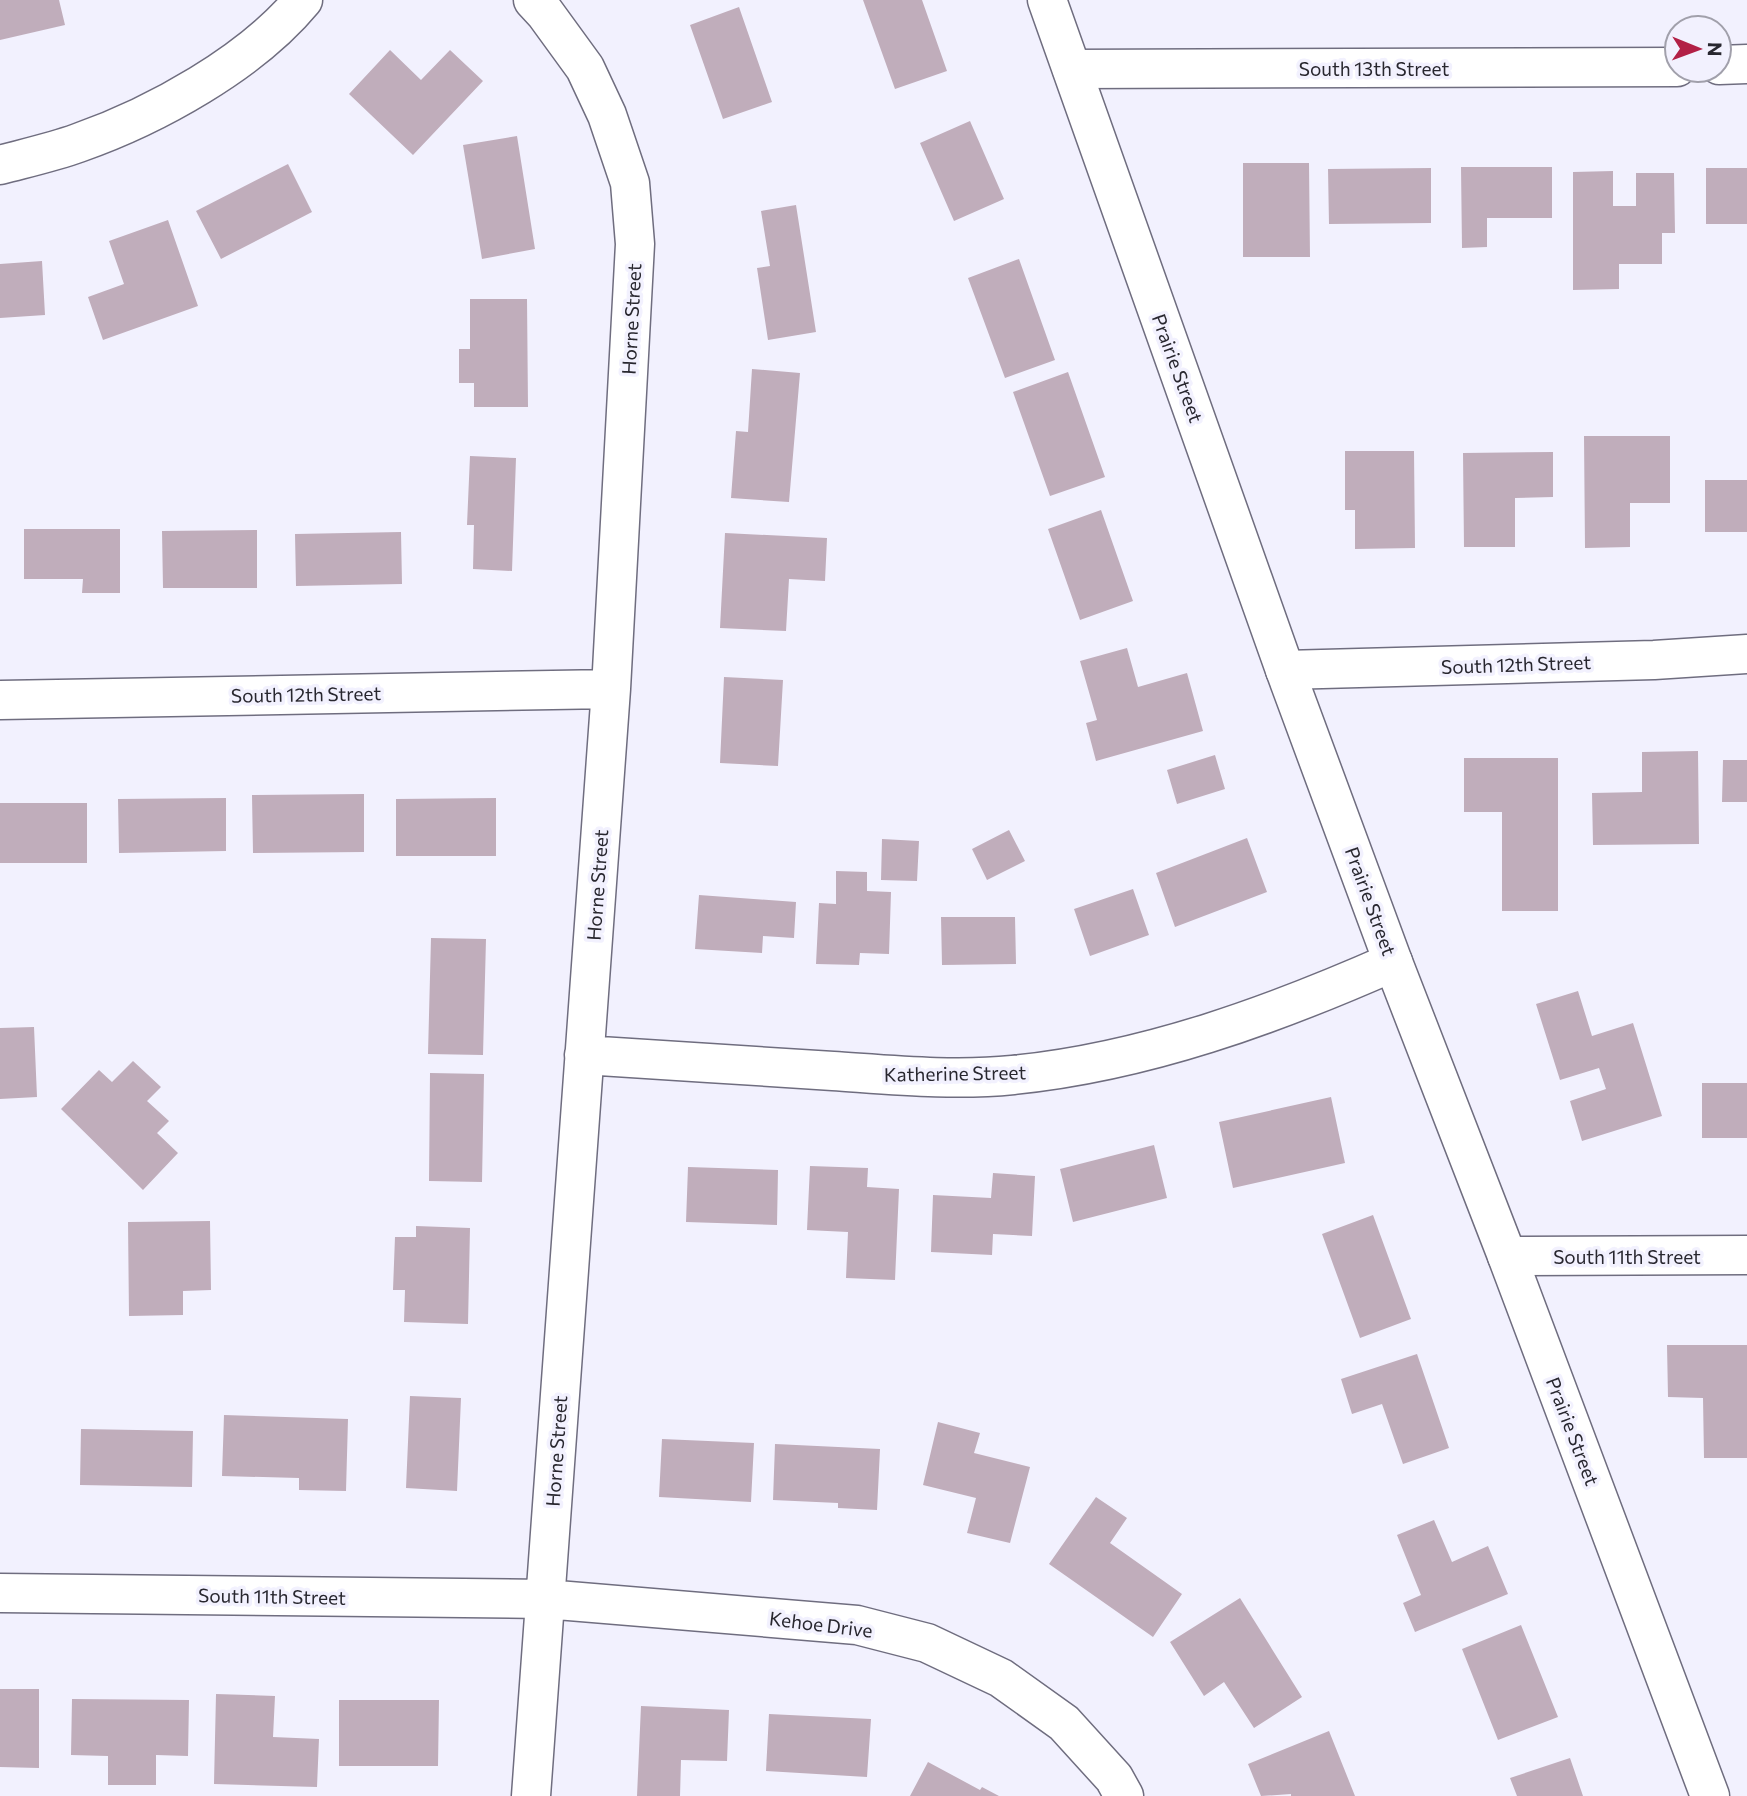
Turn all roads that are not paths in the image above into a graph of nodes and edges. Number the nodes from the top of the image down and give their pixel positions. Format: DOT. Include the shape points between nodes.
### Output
graph roads {
  1 [pos="303,0"];
  2 [pos="533,0"];
  3 [pos="1047,0"];
  4 [pos="1663,67"];
  5 [pos="1072,69"];
  6 [pos="0,165"];
  7 [pos="1747,654"];
  8 [pos="1285,670"];
  9 [pos="611,689"];
  10 [pos="0,699"];
  11 [pos="1393,962"];
  12 [pos="584,1055"];
  13 [pos="1747,1255"];
  14 [pos="1507,1256"];
  15 [pos="0,1593"];
  16 [pos="544,1599"];
  17 [pos="531,1796"];
  18 [pos="1124,1796"];
  19 [pos="1710,1796"];
  1 -- 6 [label="street" via="285,22 220,72 149,114 77,143"];
  2 -- 9 [label="street, Horne Street" via="585,68 630,183 635,244"];
  3 -- 5 [label="street, Prairie Street"];
  4 -- 5 [label="street, South 13th Street"];
  5 -- 8 [label="street, Prairie Street"];
  7 -- 8 [label="street, South 12th Street"];
  8 -- 11 [label="street, Prairie Street"];
  9 -- 10 [label="street, South 12th Street"];
  9 -- 12 [label="street, Horne Street"];
  11 -- 12 [label="street, Katherine Street" via="1234,1025 1131,1056 1012,1075 931,1077"];
  11 -- 14 [label="street, Prairie Street"];
  12 -- 16 [label="street, Horne Street"];
  13 -- 14 [label="street, South 11th Street"];
  14 -- 19 [label="street, Prairie Street"];
  15 -- 16 [label="street, South 11th Street"];
  16 -- 17 [label="street, Horne Street"];
  16 -- 18 [label="street, Kehoe Drive" via="857,1625 928,1643 1001,1678 1064,1723 1114,1778"];
}
